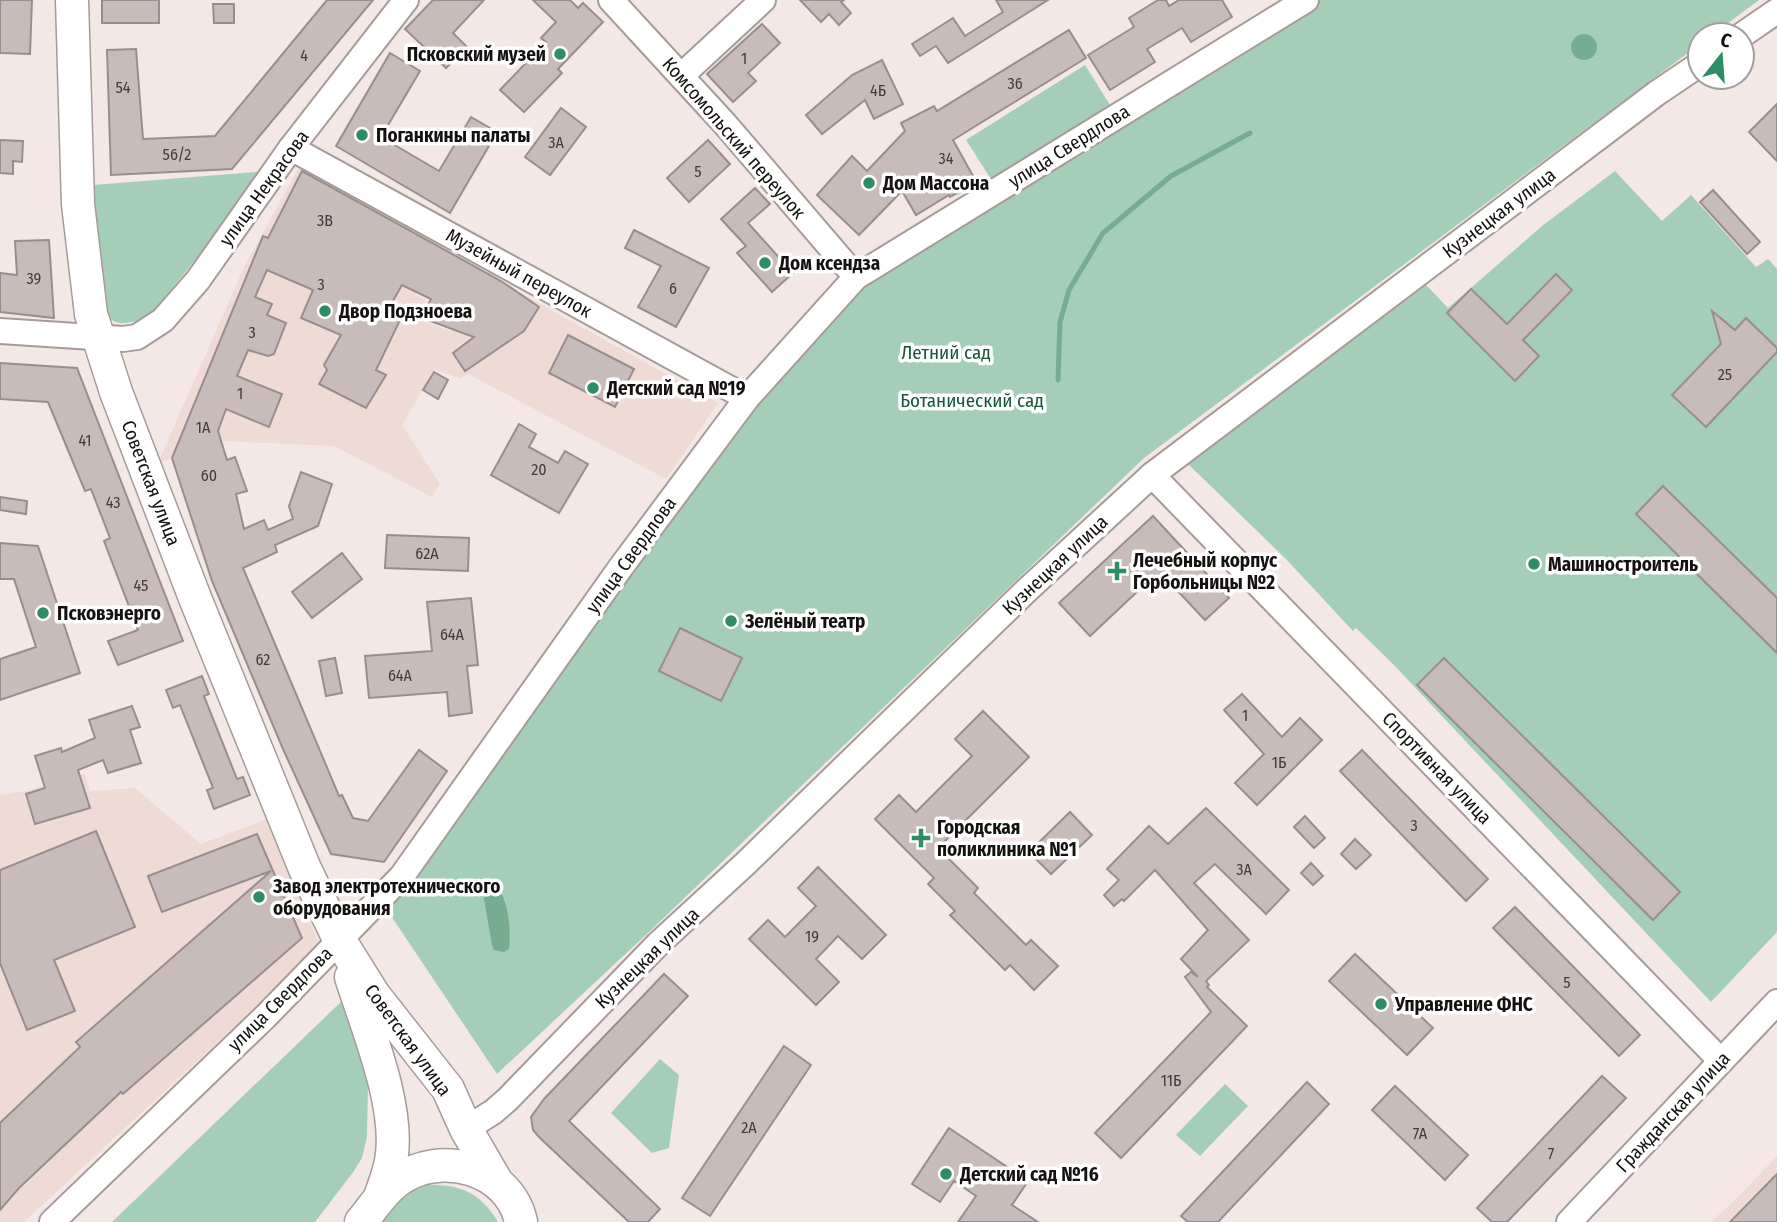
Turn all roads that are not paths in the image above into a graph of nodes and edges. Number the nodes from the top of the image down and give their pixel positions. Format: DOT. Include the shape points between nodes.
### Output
graph roads {
  1 [pos="72,0"];
  2 [pos="406,0"];
  3 [pos="611,0"];
  4 [pos="763,0"];
  5 [pos="1306,0"];
  6 [pos="1777,11"];
  7 [pos="1756,25"];
  8 [pos="1686,73"];
  9 [pos="681,76"];
  10 [pos="291,148"];
  11 [pos="856,277"];
  12 [pos="0,331"];
  13 [pos="99,338"];
  14 [pos="747,398"];
  15 [pos="1152,475"];
  16 [pos="339,939"];
  17 [pos="1777,1002"];
  18 [pos="1721,1061"];
  19 [pos="466,1129"];
  20 [pos="509,1200"];
  21 [pos="368,1214"];
  22 [pos="52,1222"];
  23 [pos="541,1222"];
  24 [pos="1569,1222"];
  1 -- 13 [label="main road, Советская улица" via="78,204 91,314"];
  2 -- 10 [label="street, улица Некрасова"];
  3 -- 9 [label="street, Комсомольский переулок"];
  4 -- 9 [label="street"];
  5 -- 11 [label="street, улица Свердлова"];
  6 -- 7 [label="street"];
  8 -- 15 [label="street, Кузнецкая улица"];
  9 -- 11 [label="street, Комсомольский переулок"];
  10 -- 13 [label="street, улица Некрасова" via="198,280 163,320 138,337"];
  10 -- 14 [label="street, Музейный переулок"];
  11 -- 14 [label="street, улица Свердлова"];
  12 -- 13 [label="street, улица Некрасова"];
  13 -- 16 [label="main road, Советская улица" via="195,598 305,869"];
  14 -- 16 [label="street, улица Свердлова" via="401,876"];
  15 -- 18 [label="street, Спортивная улица"];
  15 -- 19 [label="street, Кузнецкая улица" via="658,944 508,1099"];
  16 -- 19 [label="main road, Советская улица" via="374,995 448,1089"];
  16 -- 21 [label="main road, Советская улица" via="388,1099 393,1143 391,1161"];
  16 -- 22 [label="street, улица Свердлова" via="266,1016"];
  17 -- 18 [label="street, Гражданская улица"];
  18 -- 24 [label="street, Гражданская улица"];
  19 -- 20 [label="main road, Советская улица"];
  20 -- 21 [label="main road" via="470,1169 445,1165 398,1180"];
  20 -- 23 [label="main road"];
}
